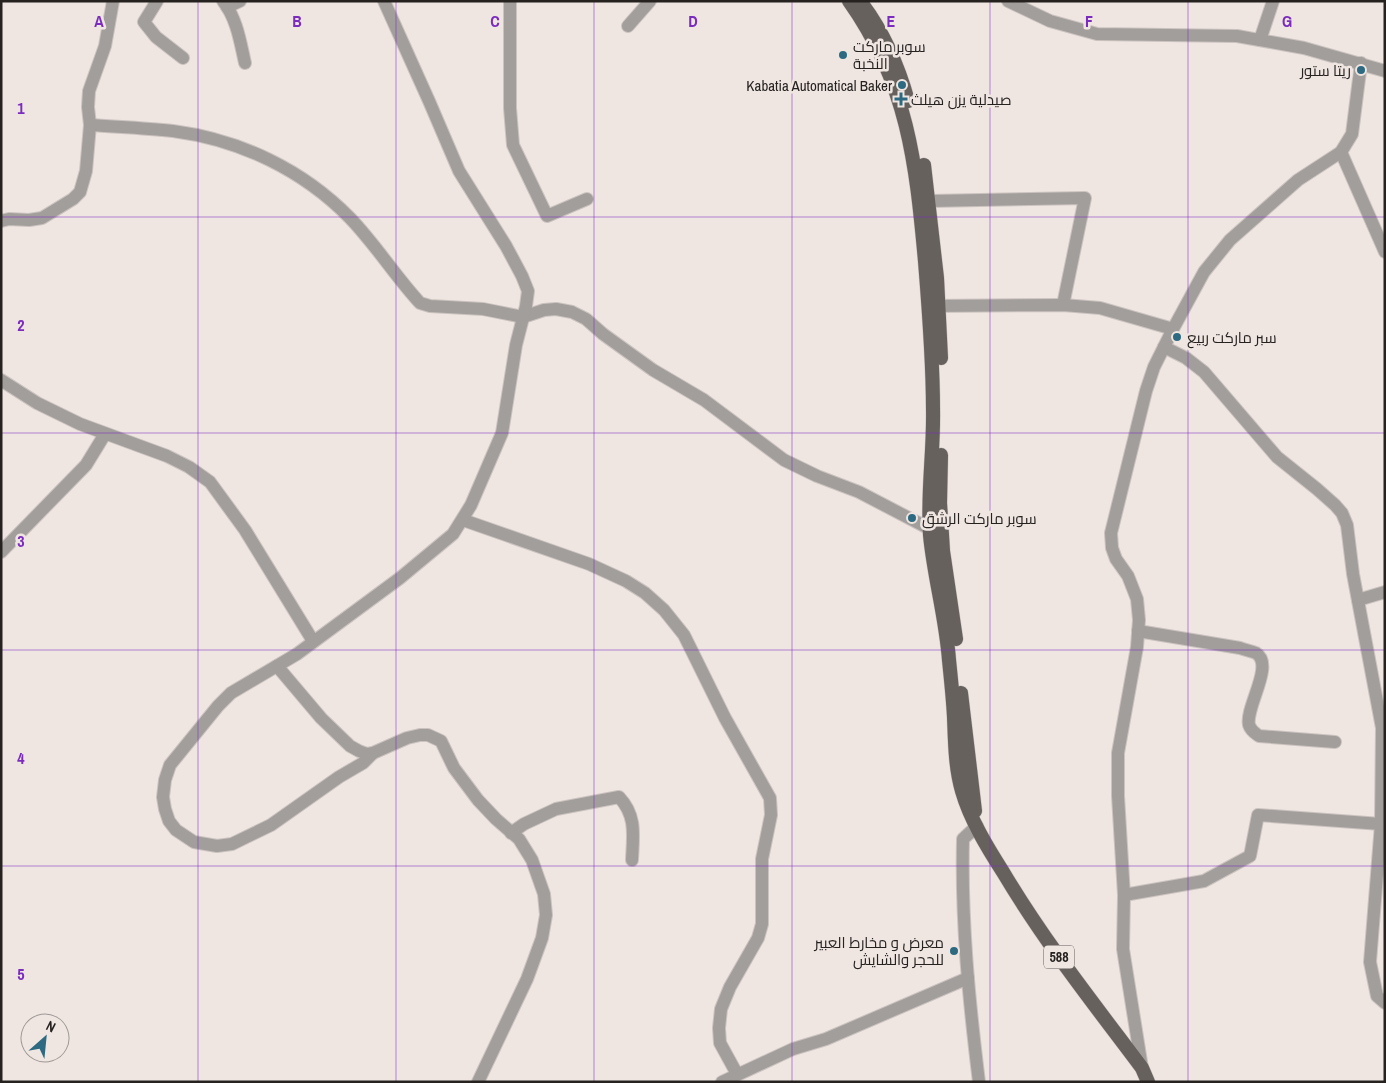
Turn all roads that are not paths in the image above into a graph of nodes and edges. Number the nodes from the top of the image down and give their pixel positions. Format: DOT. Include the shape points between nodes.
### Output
graph roads {
  1 [pos="113,1"];
  2 [pos="157,1"];
  3 [pos="240,1"];
  4 [pos="384,1"];
  5 [pos="510,1"];
  6 [pos="650,1"];
  7 [pos="849,1"];
  8 [pos="860,1"];
  9 [pos="1008,1"];
  10 [pos="1273,1"];
  11 [pos="225,4"];
  12 [pos="628,26"];
  13 [pos="1260,40"];
  14 [pos="183,58"];
  15 [pos="245,63"];
  16 [pos="1361,64"];
  17 [pos="1385,71"];
  18 [pos="90,125"];
  19 [pos="1342,152"];
  20 [pos="587,199"];
  21 [pos="930,201"];
  22 [pos="1,221"];
  23 [pos="1385,252"];
  24 [pos="934,305"];
  25 [pos="1063,305"];
  26 [pos="524,316"];
  27 [pos="1173,329"];
  28 [pos="1164,346"];
  29 [pos="1,380"];
  30 [pos="105,434"];
  31 [pos="463,520"];
  32 [pos="936,529"];
  33 [pos="1,552"];
  34 [pos="1385,592"];
  35 [pos="1358,600"];
  36 [pos="1138,631"];
  37 [pos="313,641"];
  38 [pos="277,666"];
  39 [pos="1335,742"];
  40 [pos="373,753"];
  41 [pos="1381,824"];
  42 [pos="977,826"];
  43 [pos="511,833"];
  44 [pos="632,860"];
  45 [pos="1124,895"];
  46 [pos="968,978"];
  47 [pos="1385,1004"];
  48 [pos="1142,1068"];
  49 [pos="737,1074"];
  50 [pos="478,1082"];
  51 [pos="722,1082"];
  52 [pos="979,1082"];
  53 [pos="1148,1082"];
  1 -- 18 [label="street" via="105,46 89,90"];
  2 -- 14 [label="street" via="144,22"];
  3 -- 11 [label="street"];
  4 -- 26 [label="street" via="459,171 522,276 528,291"];
  5 -- 20 [label="street" via="512,144 547,216"];
  6 -- 12 [label="street"];
  7 -- 24 [label="main road" via="883,59 905,118"];
  8 -- 21 [label="main road" via="886,42 901,75 921,146"];
  9 -- 13 [label="street" via="1050,21 1097,34 1237,36"];
  10 -- 13 [label="street"];
  11 -- 15 [label="street" via="238,28"];
  13 -- 16 [label="street"];
  16 -- 17 [label="street"];
  16 -- 19 [label="street" via="1352,134"];
  18 -- 22 [label="street" via="86,171 80,192 42,218"];
  18 -- 26 [label="street" via="174,131 238,146 265,157 294,172 350,218 420,303"];
  19 -- 23 [label="street"];
  19 -- 27 [label="street" via="1298,180 1230,240 1204,272"];
  21 -- 24 [label="main road"];
  21 -- 25 [label="street" via="1085,198"];
  24 -- 25 [label="street"];
  24 -- 32 [label="main road" via="942,369 940,503"];
  25 -- 27 [label="street" via="1100,308"];
  26 -- 31 [label="street" via="516,345 502,434"];
  26 -- 32 [label="street" via="556,309 586,319 602,334 653,370 704,400 784,460"];
  27 -- 28 [label="street"];
  28 -- 35 [label="street" via="1204,372 1277,457 1318,489 1342,513 1348,525"];
  28 -- 36 [label="street" via="1146,391 1111,533 1116,559 1128,576 1137,598"];
  29 -- 30 [label="street" via="37,403"];
  30 -- 33 [label="street" via="86,465"];
  30 -- 37 [label="street" via="167,456 210,482 245,530"];
  31 -- 37 [label="street" via="453,534 400,578"];
  31 -- 49 [label="street" via="589,564 626,581 664,610 684,635 724,718 770,798 771,814 762,859 762,924 758,938 730,987 718,1028 720,1043"];
  32 -- 42 [label="main road" via="954,616"];
  34 -- 35 [label="street"];
  35 -- 41 [label="street" via="1382,728"];
  36 -- 39 [label="street" via="1240,648 1256,654 1262,666 1249,715 1252,731 1259,736"];
  36 -- 45 [label="street" via="1118,753"];
  37 -- 38 [label="street"];
  38 -- 40 [label="street" via="340,737 367,754"];
  38 -- 40 [label="street" via="231,693 170,765 163,797 169,821 176,830 194,842 217,846 232,844 271,825"];
  40 -- 43 [label="street" via="408,738 420,735 435,737 441,741 454,768 478,800"];
  41 -- 45 [label="street" via="1258,814 1250,856 1204,881"];
  41 -- 47 [label="street" via="1370,962 1377,996"];
  42 -- 46 [label="street" via="963,839 962,882"];
  42 -- 48 [label="main road, 588" via="1017,897"];
  43 -- 44 [label="street" via="556,809 619,797 630,811"];
  43 -- 50 [label="street" via="523,846 539,876 546,914 542,938 527,979"];
  45 -- 48 [label="street" via="1123,949"];
  46 -- 49 [label="street"];
  46 -- 52 [label="street"];
  48 -- 53 [label="main road, 588"];
  49 -- 51 [label="street"];
}
